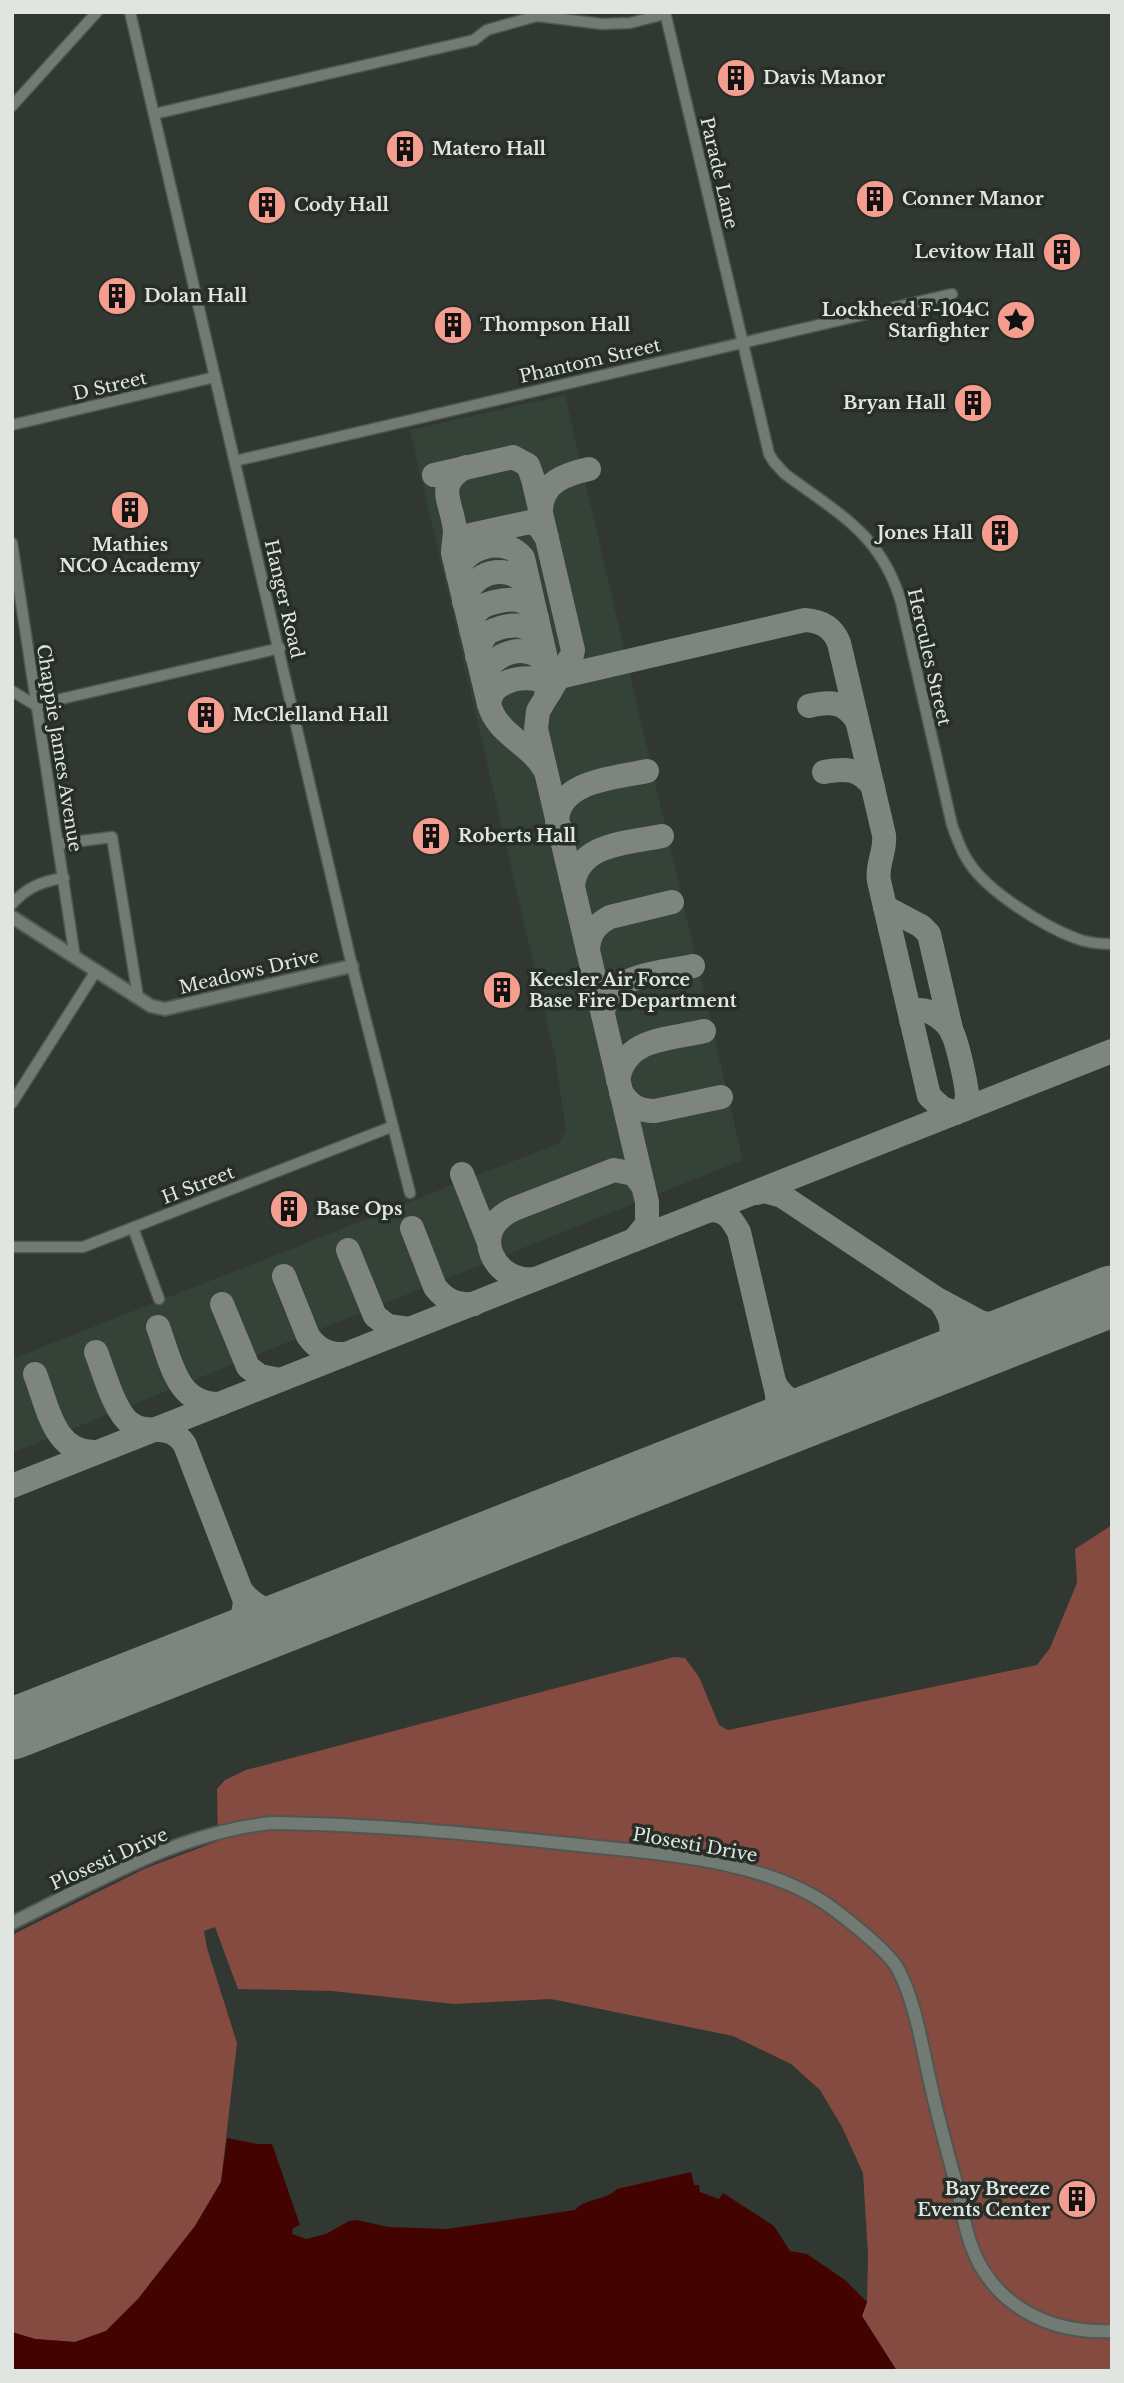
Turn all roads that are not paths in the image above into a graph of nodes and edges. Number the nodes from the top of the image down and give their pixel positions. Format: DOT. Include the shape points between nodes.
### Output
graph roads {
  1 [pos="97,12"];
  2 [pos="130,12"];
  3 [pos="665,13"];
  4 [pos="12,106"];
  5 [pos="154,114"];
  6 [pos="952,294"];
  7 [pos="742,341"];
  8 [pos="215,377"];
  9 [pos="12,425"];
  10 [pos="235,461"];
  11 [pos="12,543"];
  12 [pos="280,648"];
  13 [pos="12,691"];
  14 [pos="35,705"];
  15 [pos="58,844"];
  16 [pos="64,878"];
  17 [pos="12,904"];
  18 [pos="12,918"];
  19 [pos="1112,944"];
  20 [pos="75,958"];
  21 [pos="352,966"];
  22 [pos="96,971"];
  23 [pos="138,998"];
  24 [pos="12,1103"];
  25 [pos="391,1126"];
  26 [pos="410,1193"];
  27 [pos="133,1228"];
  28 [pos="12,1247"];
  29 [pos="159,1299"];
  30 [pos="12,1923"];
  31 [pos="1112,2330"];
  1 -- 4 [label="street"];
  2 -- 5 [label="street, Hanger Road"];
  3 -- 5 [label="street" via="630,23 602,24 537,16 487,30 474,40"];
  3 -- 7 [label="street, Parade Lane"];
  5 -- 8 [label="street, Hanger Road"];
  6 -- 7 [label="street, Phantom Street"];
  7 -- 10 [label="street, Phantom Street"];
  7 -- 19 [label="street, Hercules Street" via="774,463 866,536 891,573 952,825 970,864 997,892 1058,931 1095,944"];
  8 -- 9 [label="street, D Street"];
  8 -- 10 [label="street, Hanger Road"];
  10 -- 12 [label="street, Hanger Road"];
  11 -- 14 [label="street, Chappie James Avenue"];
  12 -- 14 [label="street"];
  12 -- 21 [label="street, Hanger Road"];
  13 -- 14 [label="street"];
  14 -- 15 [label="street, Chappie James Avenue"];
  15 -- 16 [label="street, Chappie James Avenue"];
  15 -- 23 [label="street" via="112,837"];
  16 -- 17 [label="street" via="35,885"];
  16 -- 20 [label="street, Chappie James Avenue"];
  18 -- 20 [label="street, Meadows Drive"];
  20 -- 22 [label="street, Meadows Drive"];
  21 -- 23 [label="street, Meadows Drive" via="165,1009"];
  21 -- 25 [label="street, Hanger Road"];
  22 -- 23 [label="street, Meadows Drive"];
  22 -- 24 [label="street"];
  25 -- 26 [label="street, Hanger Road"];
  25 -- 27 [label="street, H Street"];
  27 -- 28 [label="street, H Street" via="83,1247"];
  27 -- 29 [label="street"];
  30 -- 31 [label="street, Plosesti Drive" via="149,1857 214,1833 272,1823 454,1832 749,1869 811,1894 897,1967 913,2005 970,2243 986,2275 1031,2316 1060,2327"];
}
